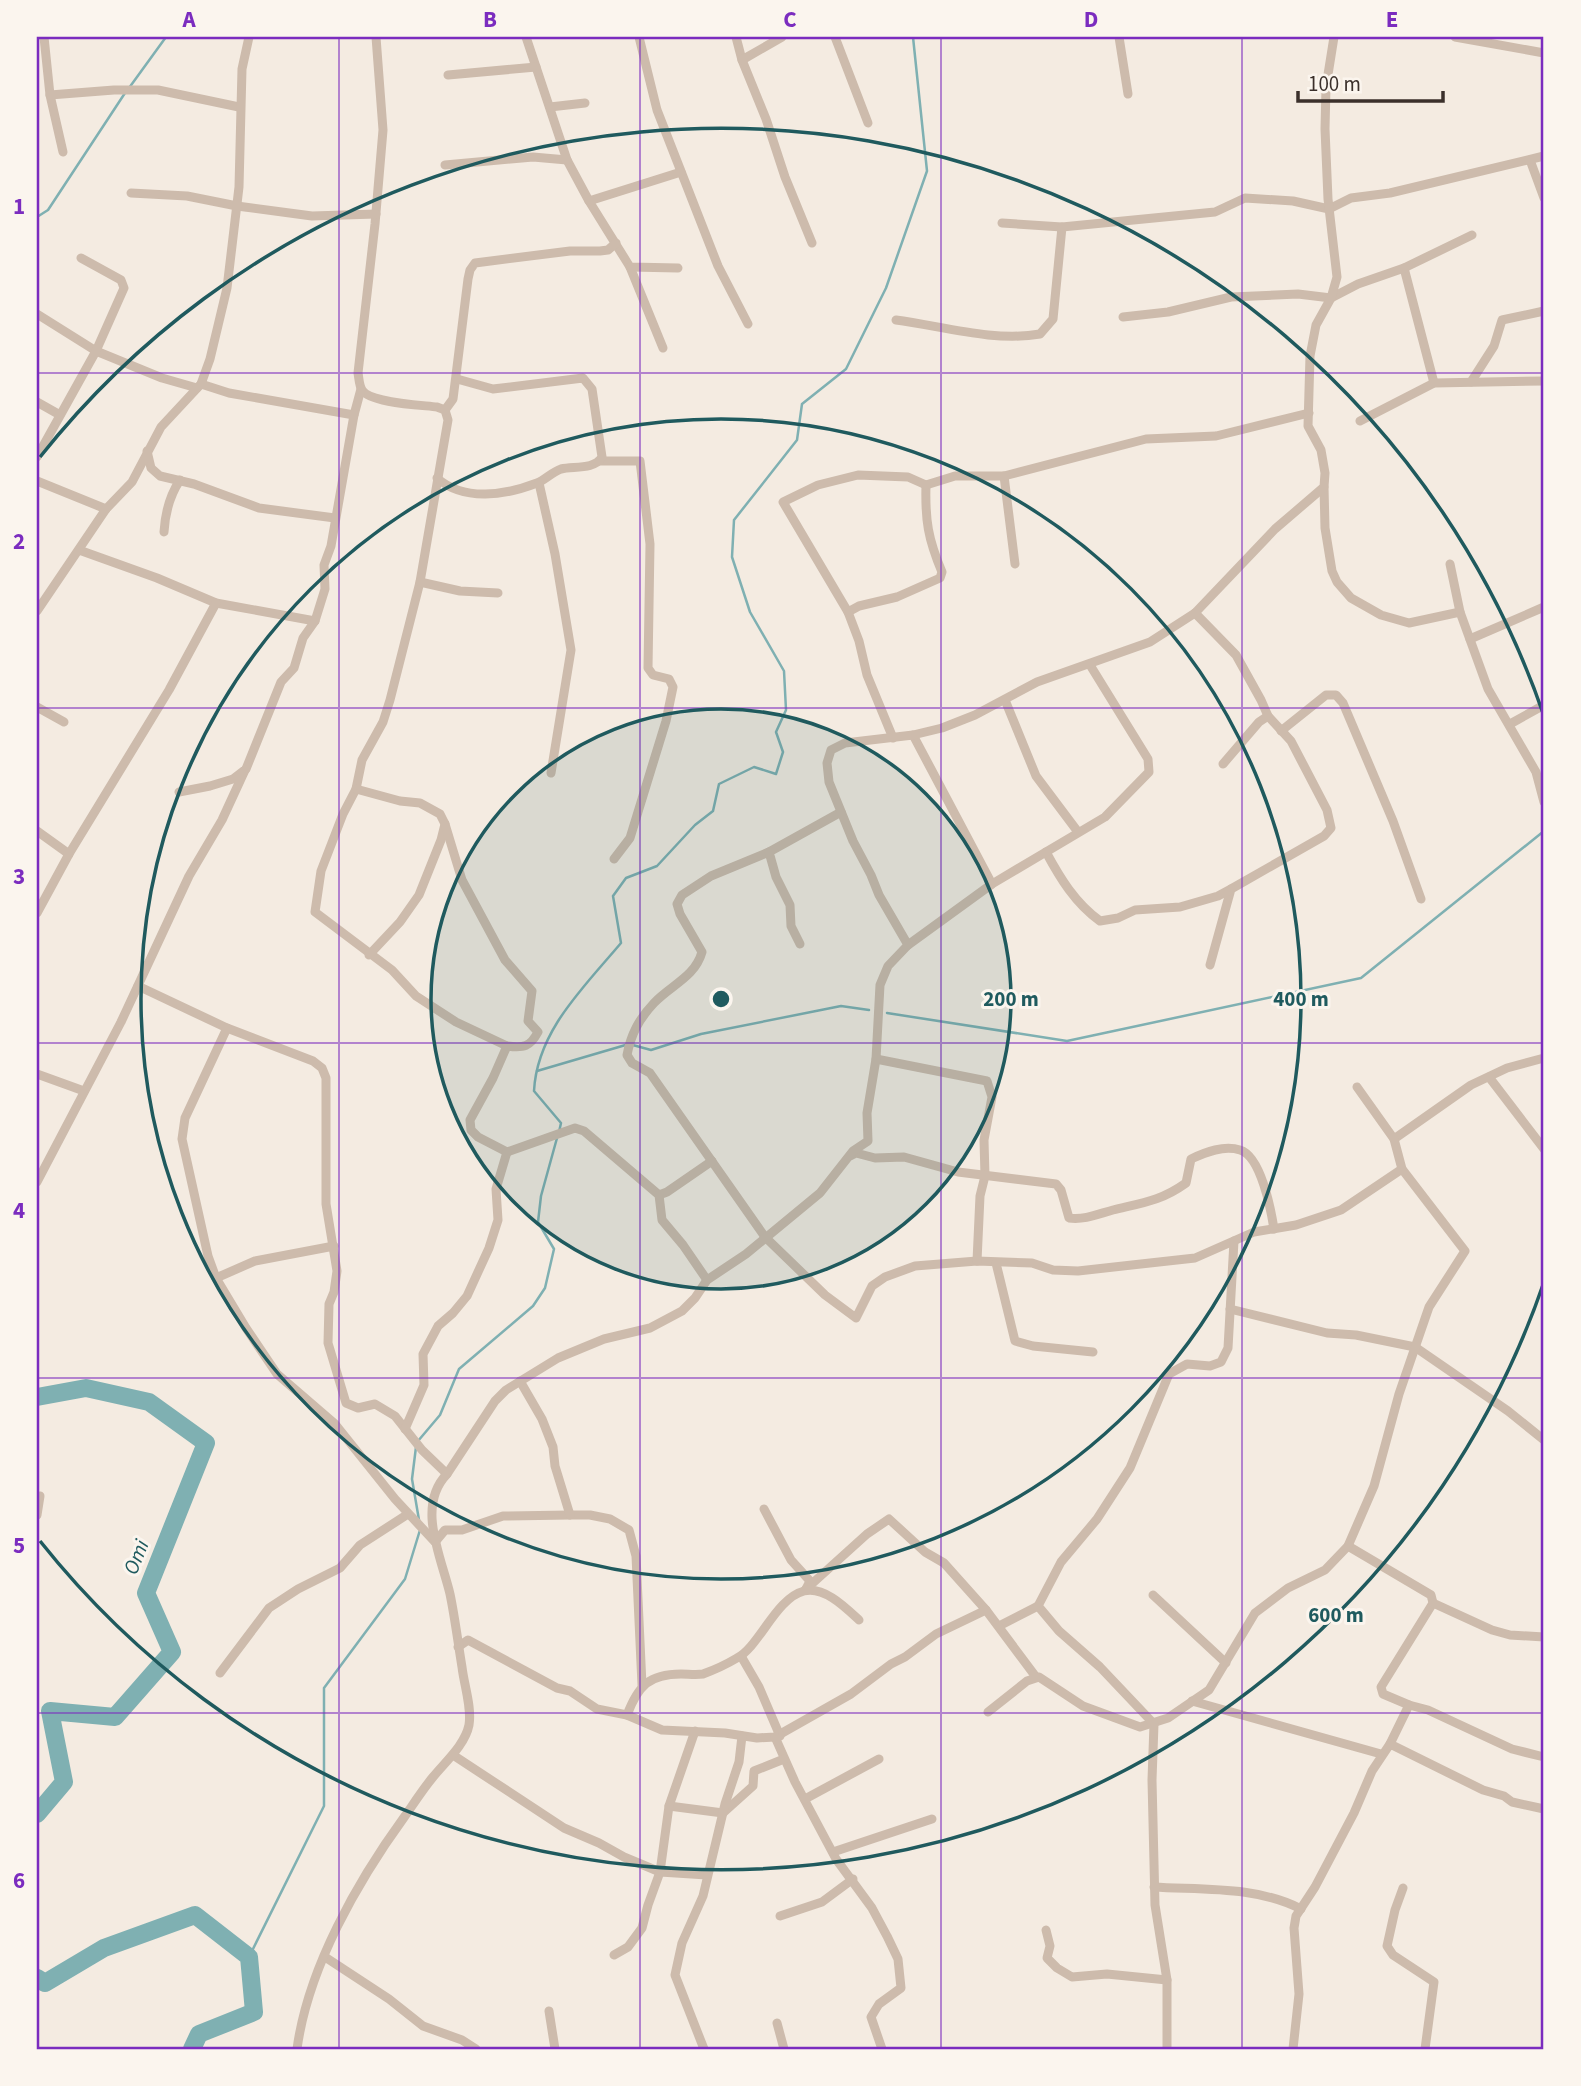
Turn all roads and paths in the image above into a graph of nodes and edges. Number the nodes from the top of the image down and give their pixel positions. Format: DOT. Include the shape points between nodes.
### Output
graph roads {
  1 [pos="44,37"];
  2 [pos="249,37"];
  3 [pos="376,37"];
  4 [pos="526,37"];
  5 [pos="639,37"];
  6 [pos="736,37"];
  7 [pos="782,37"];
  8 [pos="835,37"];
  9 [pos="1119,37"];
  10 [pos="1455,37"];
  11 [pos="1336,38"];
  12 [pos="1544,53"];
  13 [pos="742,60"];
  14 [pos="536,67"];
  15 [pos="448,75"];
  16 [pos="1128,94"];
  17 [pos="50,95"];
  18 [pos="585,103"];
  19 [pos="239,107"];
  20 [pos="550,107"];
  21 [pos="868,123"];
  22 [pos="63,152"];
  23 [pos="1544,156"];
  24 [pos="567,160"];
  25 [pos="1530,160"];
  26 [pos="445,165"];
  27 [pos="681,172"];
  28 [pos="131,193"];
  29 [pos="1544,198"];
  30 [pos="589,201"];
  31 [pos="237,206"];
  32 [pos="1329,209"];
  33 [pos="376,214"];
  34 [pos="1002,223"];
  35 [pos="1062,227"];
  36 [pos="1472,235"];
  37 [pos="616,243"];
  38 [pos="812,243"];
  39 [pos="81,258"];
  40 [pos="630,267"];
  41 [pos="678,268"];
  42 [pos="1404,268"];
  43 [pos="1331,299"];
  44 [pos="1544,311"];
  45 [pos="37,314"];
  46 [pos="1122,317"];
  47 [pos="895,320"];
  48 [pos="748,324"];
  49 [pos="663,348"];
  50 [pos="96,351"];
  51 [pos="457,379"];
  52 [pos="1544,381"];
  53 [pos="1471,382"];
  54 [pos="1434,383"];
  55 [pos="199,386"];
  56 [pos="361,389"];
  57 [pos="37,402"];
  58 [pos="445,410"];
  59 [pos="1309,413"];
  60 [pos="60,415"];
  61 [pos="354,415"];
  62 [pos="1360,421"];
  63 [pos="147,451"];
  64 [pos="37,457"];
  65 [pos="599,461"];
  66 [pos="1004,476"];
  67 [pos="437,478"];
  68 [pos="180,480"];
  69 [pos="37,481"];
  70 [pos="539,482"];
  71 [pos="926,485"];
  72 [pos="1324,487"];
  73 [pos="106,509"];
  74 [pos="335,518"];
  75 [pos="164,533"];
  76 [pos="79,550"];
  77 [pos="1015,564"];
  78 [pos="1450,564"];
  79 [pos="420,582"];
  80 [pos="498,593"];
  81 [pos="216,603"];
  82 [pos="1544,607"];
  83 [pos="37,611"];
  84 [pos="848,612"];
  85 [pos="1460,612"];
  86 [pos="1195,613"];
  87 [pos="315,621"];
  88 [pos="1470,639"];
  89 [pos="1090,665"];
  90 [pos="1005,700"];
  91 [pos="1544,705"];
  92 [pos="37,707"];
  93 [pos="1268,716"];
  94 [pos="64,722"];
  95 [pos="1510,724"];
  96 [pos="1281,731"];
  97 [pos="913,735"];
  98 [pos="893,738"];
  99 [pos="1223,764"];
  100 [pos="246,768"];
  101 [pos="551,773"];
  102 [pos="356,789"];
  103 [pos="179,792"];
  104 [pos="1544,802"];
  105 [pos="841,812"];
  106 [pos="444,824"];
  107 [pos="37,831"];
  108 [pos="1078,832"];
  109 [pos="769,852"];
  110 [pos="1046,852"];
  111 [pos="69,854"];
  112 [pos="614,859"];
  113 [pos="992,884"];
  114 [pos="1231,889"];
  115 [pos="1421,899"];
  116 [pos="37,913"];
  117 [pos="800,944"];
  118 [pos="908,945"];
  119 [pos="369,955"];
  120 [pos="1210,965"];
  121 [pos="138,986"];
  122 [pos="228,1028"];
  123 [pos="507,1046"];
  124 [pos="1544,1058"];
  125 [pos="876,1059"];
  126 [pos="37,1074"];
  127 [pos="1489,1077"];
  128 [pos="1357,1087"];
  129 [pos="84,1091"];
  130 [pos="1394,1139"];
  131 [pos="1544,1149"];
  132 [pos="507,1152"];
  133 [pos="848,1157"];
  134 [pos="712,1161"];
  135 [pos="1402,1169"];
  136 [pos="985,1176"];
  137 [pos="37,1182"];
  138 [pos="659,1195"];
  139 [pos="1274,1229"];
  140 [pos="765,1237"];
  141 [pos="1234,1241"];
  142 [pos="334,1246"];
  143 [pos="977,1261"];
  144 [pos="996,1263"];
  145 [pos="216,1278"];
  146 [pos="707,1280"];
  147 [pos="1230,1309"];
  148 [pos="1415,1347"];
  149 [pos="1093,1352"];
  150 [pos="520,1381"];
  151 [pos="405,1429"];
  152 [pos="1544,1440"];
  153 [pos="447,1474"];
  154 [pos="40,1496"];
  155 [pos="764,1509"];
  156 [pos="408,1514"];
  157 [pos="37,1515"];
  158 [pos="570,1515"];
  159 [pos="435,1542"];
  160 [pos="1348,1546"];
  161 [pos="805,1590"];
  162 [pos="1153,1595"];
  163 [pos="1433,1603"];
  164 [pos="1038,1606"];
  165 [pos="986,1610"];
  166 [pos="859,1620"];
  167 [pos="999,1626"];
  168 [pos="1544,1637"];
  169 [pos="458,1647"];
  170 [pos="741,1657"];
  171 [pos="1226,1663"];
  172 [pos="220,1673"];
  173 [pos="1036,1677"];
  174 [pos="642,1685"];
  175 [pos="1192,1702"];
  176 [pos="1409,1705"];
  177 [pos="988,1712"];
  178 [pos="627,1715"];
  179 [pos="1154,1724"];
  180 [pos="695,1731"];
  181 [pos="742,1736"];
  182 [pos="778,1737"];
  183 [pos="1390,1744"];
  184 [pos="1381,1754"];
  185 [pos="453,1755"];
  186 [pos="1544,1757"];
  187 [pos="784,1759"];
  188 [pos="879,1759"];
  189 [pos="805,1799"];
  190 [pos="669,1806"];
  191 [pos="1544,1810"];
  192 [pos="723,1813"];
  193 [pos="932,1819"];
  194 [pos="833,1852"];
  195 [pos="660,1872"];
  196 [pos="707,1875"];
  197 [pos="853,1879"];
  198 [pos="1154,1887"];
  199 [pos="1403,1888"];
  200 [pos="1301,1909"];
  201 [pos="780,1916"];
  202 [pos="1046,1930"];
  203 [pos="614,1955"];
  204 [pos="325,1957"];
  205 [pos="1167,1980"];
  206 [pos="549,2011"];
  207 [pos="777,2023"];
  208 [pos="297,2049"];
  209 [pos="476,2049"];
  210 [pos="555,2049"];
  211 [pos="704,2049"];
  212 [pos="784,2049"];
  213 [pos="882,2049"];
  214 [pos="1167,2049"];
  215 [pos="1293,2049"];
  216 [pos="1425,2049"];
  1 -- 17 [label="street"];
  2 -- 19 [label="street"];
  3 -- 33 [label="street" via="383,130"];
  4 -- 14 [label="street"];
  5 -- 27 [label="street" via="657,110"];
  6 -- 13 [label="street"];
  7 -- 13 [label="street"];
  8 -- 21 [label="street"];
  9 -- 16 [label="street"];
  10 -- 12 [label="street"];
  11 -- 32 [label="street" via="1326,87"];
  13 -- 38 [label="street"];
  14 -- 15 [label="street"];
  14 -- 20 [label="street"];
  17 -- 19 [label="street" via="158,90"];
  17 -- 22 [label="street"];
  18 -- 20 [label="street"];
  19 -- 31 [label="street"];
  20 -- 24 [label="street"];
  23 -- 25 [label="street"];
  24 -- 26 [label="street"];
  24 -- 30 [label="street"];
  25 -- 29 [label="street"];
  25 -- 32 [label="street" via="1351,198"];
  27 -- 30 [label="street"];
  27 -- 48 [label="street" via="718,266"];
  28 -- 31 [label="street" via="187,196"];
  30 -- 37 [label="street"];
  31 -- 33 [label="street" via="312,216"];
  31 -- 55 [label="street" via="228,288"];
  32 -- 35 [label="street" via="1245,198 1215,212"];
  32 -- 43 [label="street" via="1337,277"];
  33 -- 56 [label="street" via="358,373"];
  34 -- 35 [label="street"];
  35 -- 47 [label="street" via="1053,319 1040,334 1021,337"];
  36 -- 42 [label="street"];
  37 -- 40 [label="street"];
  37 -- 51 [label="street" via="608,250 475,263 468,279"];
  39 -- 50 [label="street" via="124,284"];
  40 -- 41 [label="street"];
  40 -- 49 [label="street"];
  42 -- 43 [label="street"];
  42 -- 54 [label="street"];
  43 -- 46 [label="street" via="1298,294 1243,296"];
  43 -- 59 [label="street" via="1317,325 1310,356"];
  44 -- 53 [label="street" via="1502,320 1494,346"];
  45 -- 50 [label="street"];
  50 -- 55 [label="street" via="162,378"];
  50 -- 60 [label="street"];
  51 -- 58 [label="street"];
  51 -- 65 [label="street" via="493,389 583,378 592,389"];
  52 -- 53 [label="street"];
  53 -- 54 [label="street"];
  54 -- 62 [label="street"];
  55 -- 61 [label="street"];
  55 -- 63 [label="street" via="161,427"];
  56 -- 58 [label="street" via="368,396"];
  56 -- 61 [label="street"];
  57 -- 60 [label="street"];
  58 -- 67 [label="street"];
  59 -- 66 [label="street" via="1216,436 1146,439"];
  59 -- 72 [label="street" via="1308,426 1321,450"];
  60 -- 64 [label="street"];
  61 -- 74 [label="street"];
  63 -- 68 [label="street" via="151,468 160,476"];
  63 -- 73 [label="street" via="132,482"];
  65 -- 70 [label="street" via="558,470"];
  65 -- 112 [label="street" via="640,461 650,544 648,668 653,675 669,679 673,687 630,838"];
  66 -- 71 [label="street" via="955,476"];
  66 -- 77 [label="street"];
  67 -- 70 [label="street" via="448,487 494,495"];
  67 -- 79 [label="street"];
  68 -- 74 [label="street" via="259,508"];
  68 -- 75 [label="street" via="164,519"];
  69 -- 73 [label="street"];
  70 -- 101 [label="street" via="571,650"];
  71 -- 84 [label="street" via="925,519 940,578"];
  71 -- 84 [label="street" via="908,477 858,475 818,485 783,502"];
  72 -- 85 [label="street" via="1332,571 1351,598 1381,615 1409,623"];
  72 -- 86 [label="street" via="1275,528"];
  73 -- 76 [label="street"];
  74 -- 87 [label="street" via="324,565 325,589"];
  76 -- 81 [label="street"];
  76 -- 83 [label="street"];
  78 -- 85 [label="street"];
  79 -- 80 [label="street"];
  79 -- 102 [label="street" via="383,722 362,760"];
  81 -- 87 [label="street"];
  81 -- 111 [label="street"];
  82 -- 88 [label="street"];
  84 -- 98 [label="street"];
  85 -- 88 [label="street"];
  86 -- 89 [label="street" via="1150,642"];
  86 -- 93 [label="street" via="1236,655"];
  87 -- 100 [label="street" via="303,638 294,668 281,682"];
  88 -- 95 [label="street" via="1488,689"];
  89 -- 90 [label="street" via="1037,682"];
  89 -- 108 [label="street" via="1148,759 1149,772 1105,817"];
  90 -- 97 [label="street" via="942,728"];
  90 -- 108 [label="street" via="1037,776"];
  91 -- 95 [label="street"];
  92 -- 94 [label="street"];
  93 -- 96 [label="street"];
  93 -- 99 [label="street"];
  95 -- 104 [label="street" via="1536,772"];
  96 -- 114 [label="street" via="1315,783 1331,828"];
  96 -- 115 [label="street" via="1326,695 1336,695 1343,703"];
  97 -- 98 [label="street"];
  97 -- 113 [label="street"];
  98 -- 105 [label="street" via="845,743 831,750 829,782"];
  100 -- 103 [label="street" via="233,779"];
  100 -- 121 [label="street"];
  102 -- 106 [label="street" via="420,803 440,814"];
  102 -- 119 [label="street" via="321,871 315,912"];
  105 -- 109 [label="street"];
  105 -- 118 [label="street"];
  106 -- 119 [label="street" via="419,895"];
  106 -- 123 [label="street" via="462,880 505,960 532,991 528,1021 538,1032 532,1044"];
  107 -- 111 [label="street"];
  108 -- 110 [label="street"];
  109 -- 117 [label="street"];
  109 -- 134 [label="street" via="711,876 682,895 677,904 702,952 699,961 634,1028 627,1055 650,1073"];
  110 -- 113 [label="street"];
  110 -- 114 [label="street" via="1072,896 1100,920 1135,910 1180,907"];
  111 -- 116 [label="street"];
  113 -- 118 [label="street"];
  114 -- 120 [label="street"];
  118 -- 125 [label="street" via="888,966 880,985"];
  119 -- 123 [label="street" via="392,970 416,996 456,1022"];
  121 -- 122 [label="street"];
  121 -- 129 [label="street"];
  122 -- 142 [label="street" via="322,1068 328,1095 326,1204"];
  122 -- 145 [label="street" via="185,1118 182,1139"];
  123 -- 132 [label="street" via="470,1119 478,1138"];
  124 -- 127 [label="street"];
  125 -- 133 [label="street" via="867,1113 868,1141"];
  125 -- 136 [label="street" via="987,1081 992,1097 984,1140"];
  126 -- 129 [label="street"];
  127 -- 130 [label="street"];
  127 -- 131 [label="street"];
  128 -- 130 [label="street"];
  129 -- 137 [label="street"];
  130 -- 135 [label="street"];
  132 -- 138 [label="street" via="575,1128"];
  132 -- 151 [label="street" via="496,1189 498,1220 489,1248 467,1296 438,1326 423,1354 424,1385"];
  133 -- 136 [label="street" via="856,1153 904,1157"];
  133 -- 140 [label="street" via="820,1193"];
  134 -- 138 [label="street"];
  134 -- 140 [label="street"];
  135 -- 139 [label="street" via="1340,1210"];
  135 -- 148 [label="street" via="1465,1251 1429,1307"];
  136 -- 139 [label="street" via="1056,1184 1069,1218 1082,1220 1148,1204 1186,1182 1191,1158 1217,1149 1240,1149 1256,1166"];
  136 -- 143 [label="street"];
  138 -- 146 [label="street" via="662,1220"];
  139 -- 141 [label="street"];
  140 -- 143 [label="street" via="856,1318 872,1286 885,1277 915,1266"];
  140 -- 146 [label="street"];
  141 -- 144 [label="street" via="1195,1258 1161,1264 1078,1271"];
  141 -- 147 [label="street"];
  142 -- 145 [label="street" via="255,1261"];
  142 -- 151 [label="street" via="337,1271 329,1304 328,1343 346,1403 358,1408 375,1404 395,1416"];
  143 -- 144 [label="street"];
  144 -- 149 [label="street" via="1015,1341"];
  145 -- 156 [label="street" via="277,1374 335,1424"];
  146 -- 150 [label="street" via="682,1311 665,1322 604,1339 558,1358"];
  147 -- 148 [label="street" via="1327,1333"];
  147 -- 164 [label="street" via="1228,1348 1221,1362 1187,1364 1170,1374 1130,1468 1097,1519 1061,1562"];
  148 -- 152 [label="street"];
  148 -- 160 [label="street" via="1374,1486"];
  150 -- 153 [label="street" via="495,1401"];
  150 -- 158 [label="street" via="554,1447"];
  151 -- 153 [label="street"];
  153 -- 159 [label="street" via="438,1483 432,1504"];
  154 -- 157 [label="street"];
  155 -- 161 [label="street" via="791,1560 810,1581"];
  156 -- 159 [label="street"];
  156 -- 172 [label="street" via="360,1545 340,1568 269,1608"];
  158 -- 159 [label="street" via="503,1516 462,1530 445,1530"];
  158 -- 174 [label="street" via="610,1519 629,1530 633,1538"];
  159 -- 169 [label="street"];
  160 -- 163 [label="street" via="1431,1595"];
  160 -- 171 [label="street" via="1325,1570 1288,1588 1255,1613"];
  161 -- 165 [label="street" via="889,1519 944,1563"];
  161 -- 166 [label="street" via="839,1601"];
  161 -- 170 [label="street" via="769,1618"];
  162 -- 171 [label="street"];
  163 -- 168 [label="street" via="1510,1635"];
  163 -- 176 [label="street" via="1381,1687 1383,1694"];
  164 -- 167 [label="street"];
  164 -- 179 [label="street"];
  165 -- 167 [label="street"];
  165 -- 182 [label="street" via="936,1634 851,1694"];
  167 -- 173 [label="street"];
  169 -- 178 [label="street" via="468,1640 597,1709"];
  169 -- 185 [label="street" via="469,1726"];
  170 -- 174 [label="street" via="701,1674 672,1674"];
  170 -- 182 [label="street" via="759,1687"];
  171 -- 175 [label="street" via="1209,1690"];
  173 -- 177 [label="street"];
  173 -- 179 [label="street" via="1105,1716 1140,1727"];
  174 -- 178 [label="street"];
  175 -- 179 [label="street"];
  175 -- 184 [label="street"];
  176 -- 183 [label="street"];
  176 -- 186 [label="street" via="1512,1749"];
  178 -- 180 [label="street" via="662,1730"];
  179 -- 198 [label="street"];
  180 -- 181 [label="street"];
  180 -- 190 [label="street"];
  181 -- 182 [label="street"];
  181 -- 192 [label="street"];
  182 -- 187 [label="street"];
  183 -- 184 [label="street"];
  183 -- 191 [label="street" via="1483,1790"];
  184 -- 200 [label="street"];
  185 -- 195 [label="street" via="564,1828"];
  185 -- 204 [label="street" via="378,1852"];
  187 -- 189 [label="street"];
  187 -- 192 [label="street" via="754,1771 754,1786"];
  188 -- 189 [label="street"];
  189 -- 194 [label="street"];
  190 -- 192 [label="street"];
  190 -- 195 [label="street"];
  192 -- 196 [label="street"];
  193 -- 194 [label="street"];
  194 -- 197 [label="street"];
  195 -- 196 [label="street"];
  195 -- 203 [label="street" via="642,1928 628,1947"];
  196 -- 211 [label="street" via="675,1975"];
  197 -- 201 [label="street" via="822,1902"];
  197 -- 213 [label="street" via="898,1959 901,1988 879,2004 871,2017"];
  198 -- 200 [label="street" via="1276,1897"];
  198 -- 205 [label="street"];
  199 -- 216 [label="street" via="1387,1946 1434,1982"];
  200 -- 215 [label="street" via="1294,1928 1299,1994"];
  202 -- 205 [label="street" via="1047,1958 1072,1977 1107,1974"];
  204 -- 208 [label="street" via="313,1983"];
  204 -- 209 [label="street" via="423,2026"];
  205 -- 214 [label="street"];
  206 -- 210 [label="street"];
  207 -- 212 [label="street"];
}
